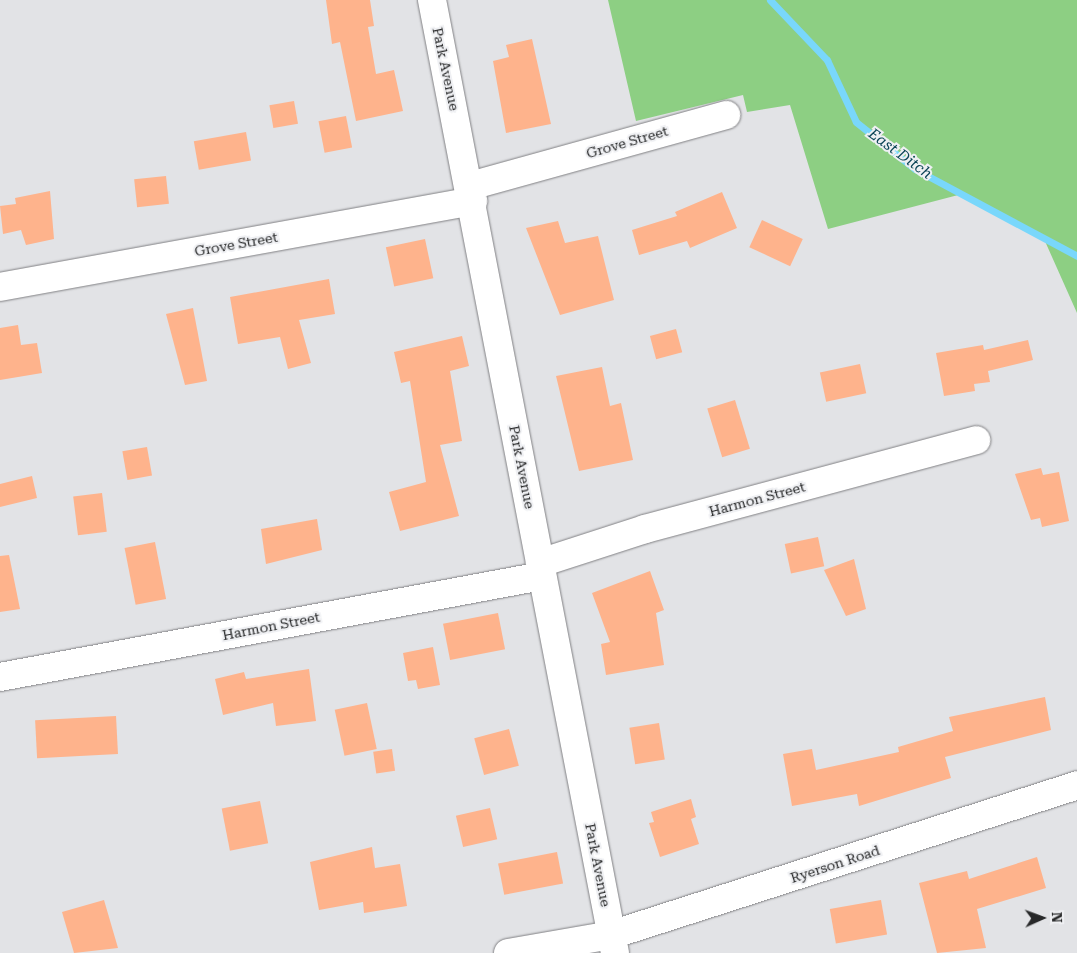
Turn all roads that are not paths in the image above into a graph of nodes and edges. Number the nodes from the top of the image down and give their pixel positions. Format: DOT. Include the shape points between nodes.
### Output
graph roads {
  1 [pos="432,0"];
  2 [pos="726,115"];
  3 [pos="472,194"];
  4 [pos="0,287"];
  5 [pos="976,440"];
  6 [pos="541,569"];
  7 [pos="0,677"];
  8 [pos="1077,785"];
  9 [pos="613,944"];
  10 [pos="508,953"];
  1 -- 3 [label="street, Park Avenue"];
  2 -- 3 [label="street, Grove Street"];
  3 -- 4 [label="street, Grove Street"];
  3 -- 6 [label="street, Park Avenue"];
  5 -- 6 [label="street, Harmon Street" via="646,529"];
  6 -- 7 [label="street, Harmon Street"];
  6 -- 9 [label="street, Park Avenue"];
  8 -- 9 [label="street, Ryerson Road"];
  9 -- 10 [label="street, Ryerson Road"];
}
